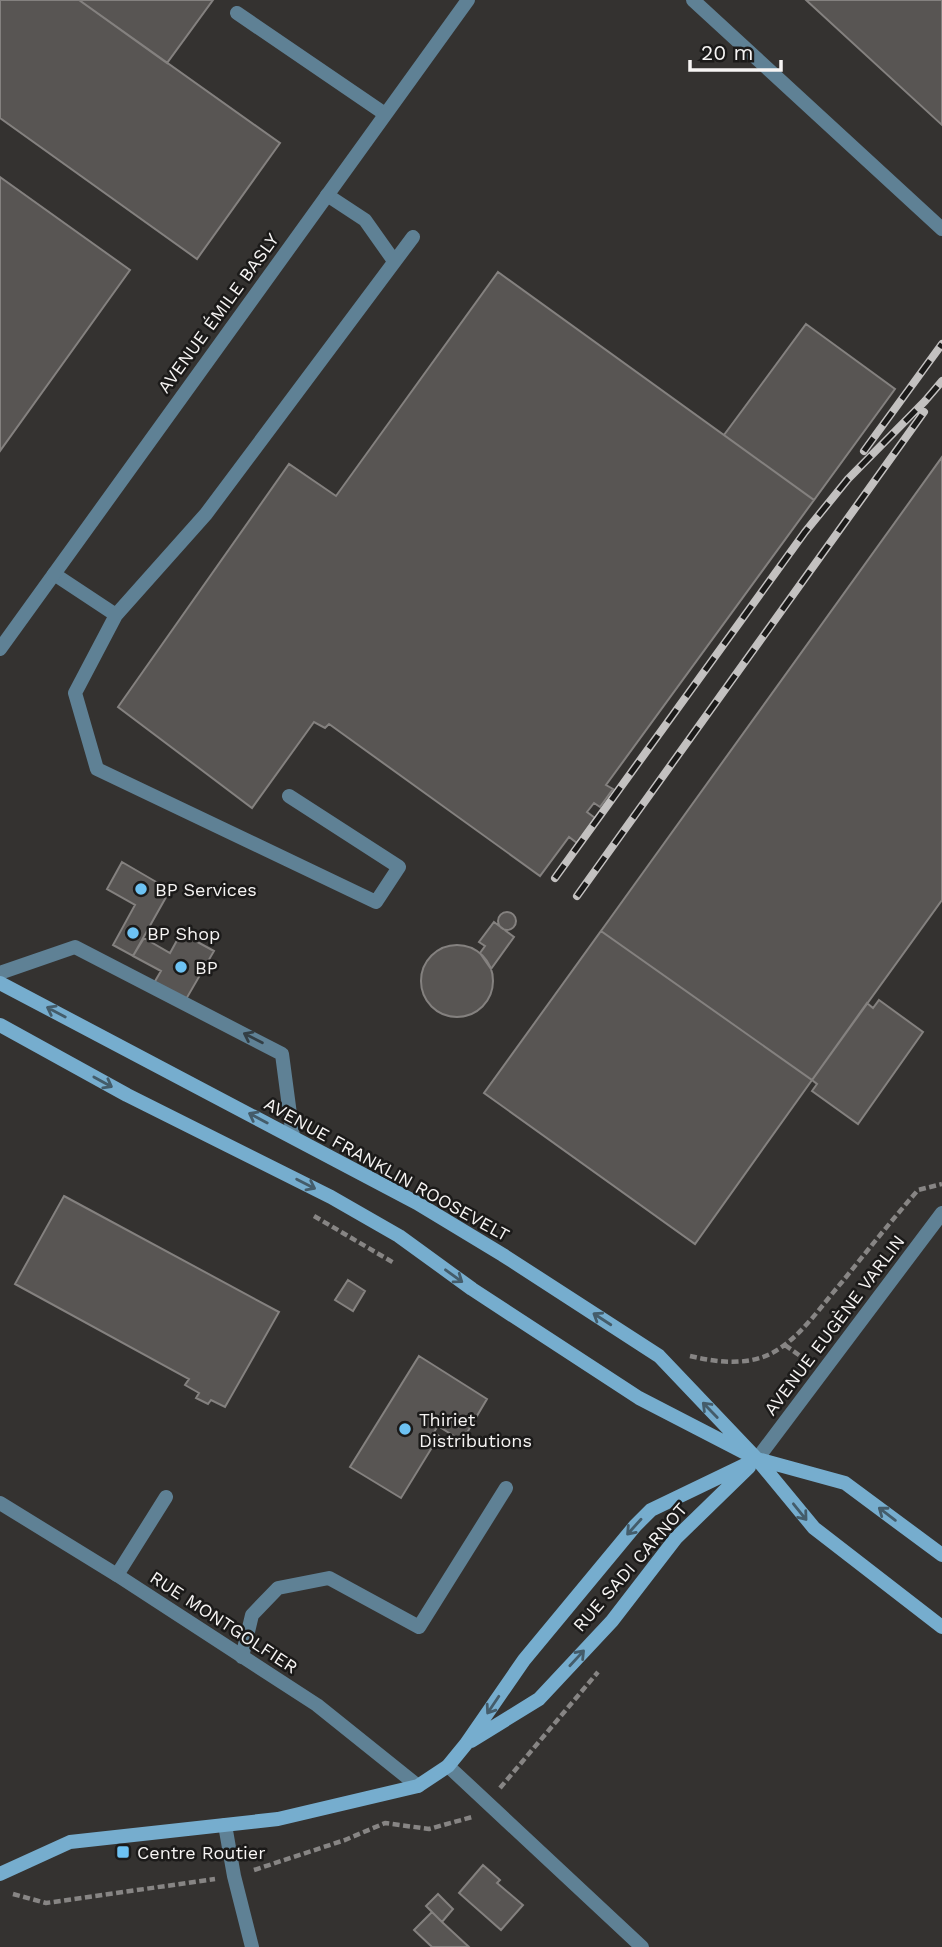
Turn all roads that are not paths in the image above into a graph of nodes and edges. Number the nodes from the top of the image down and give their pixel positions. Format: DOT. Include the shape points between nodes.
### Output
graph roads {
  1 [pos="468,0"];
  2 [pos="693,0"];
  3 [pos="237,13"];
  4 [pos="385,114"];
  5 [pos="327,195"];
  6 [pos="942,229"];
  7 [pos="412,237"];
  8 [pos="394,261"];
  9 [pos="54,574"];
  10 [pos="116,615"];
  11 [pos="0,649"];
  12 [pos="289,796"];
  13 [pos="0,973"];
  14 [pos="0,983"];
  15 [pos="0,1026"];
  16 [pos="293,1137"];
  17 [pos="942,1213"];
  18 [pos="937,1232"];
  19 [pos="757,1459"];
  20 [pos="506,1488"];
  21 [pos="166,1497"];
  22 [pos="0,1503"];
  23 [pos="942,1555"];
  24 [pos="117,1575"];
  25 [pos="942,1627"];
  26 [pos="242,1657"];
  27 [pos="466,1744"];
  28 [pos="448,1766"];
  29 [pos="418,1786"];
  30 [pos="225,1825"];
  31 [pos="0,1874"];
  32 [pos="252,1947"];
  33 [pos="642,1947"];
  1 -- 4 [label="street, AVENUE ÉMILE BASLY"];
  2 -- 6 [label="street"];
  3 -- 4 [label="street"];
  4 -- 5 [label="street, AVENUE ÉMILE BASLY"];
  5 -- 8 [label="street" via="365,220"];
  5 -- 9 [label="street, AVENUE ÉMILE BASLY"];
  7 -- 8 [label="street"];
  8 -- 10 [label="street" via="206,514"];
  9 -- 10 [label="street"];
  9 -- 11 [label="street, AVENUE ÉMILE BASLY"];
  10 -- 12 [label="street" via="75,693 97,769 376,902 399,867"];
  16 -- 13 [label="street, one-way" via="282,1054 75,947"];
  16 -- 14 [label="main road, AVENUE FRANKLIN ROOSEVELT, one-way"];
  15 -- 19 [label="main road, AVENUE FRANKLIN ROOSEVELT, one-way" via="331,1197 399,1236 639,1398"];
  19 -- 16 [label="main road, AVENUE FRANKLIN ROOSEVELT, one-way" via="659,1356 417,1203"];
  17 -- 18 [label="street, AVENUE EUGÈNE VARLIN"];
  18 -- 19 [label="street, AVENUE EUGÈNE VARLIN"];
  23 -- 19 [label="main road, AVENUE FRANKLIN ROOSEVELT, one-way" via="845,1483"];
  19 -- 25 [label="main road, AVENUE FRANKLIN ROOSEVELT, one-way" via="814,1528"];
  27 -- 19 [label="main road, RUE SADI CARNOT, one-way" via="539,1699 612,1621 676,1538"];
  19 -- 27 [label="main road, RUE SADI CARNOT, one-way" via="651,1510 524,1660"];
  20 -- 26 [label="street" via="419,1627 329,1578 278,1588 252,1615"];
  21 -- 24 [label="street"];
  22 -- 24 [label="street, RUE MONTGOLFIER"];
  24 -- 26 [label="street, RUE MONTGOLFIER"];
  26 -- 29 [label="street, RUE MONTGOLFIER" via="317,1705"];
  27 -- 28 [label="main road, RUE SADI CARNOT"];
  28 -- 29 [label="main road, RUE SADI CARNOT"];
  28 -- 33 [label="street"];
  29 -- 30 [label="main road, RUE SADI CARNOT" via="278,1819"];
  30 -- 31 [label="main road, RUE SADI CARNOT" via="70,1842"];
  30 -- 32 [label="street"];
}
